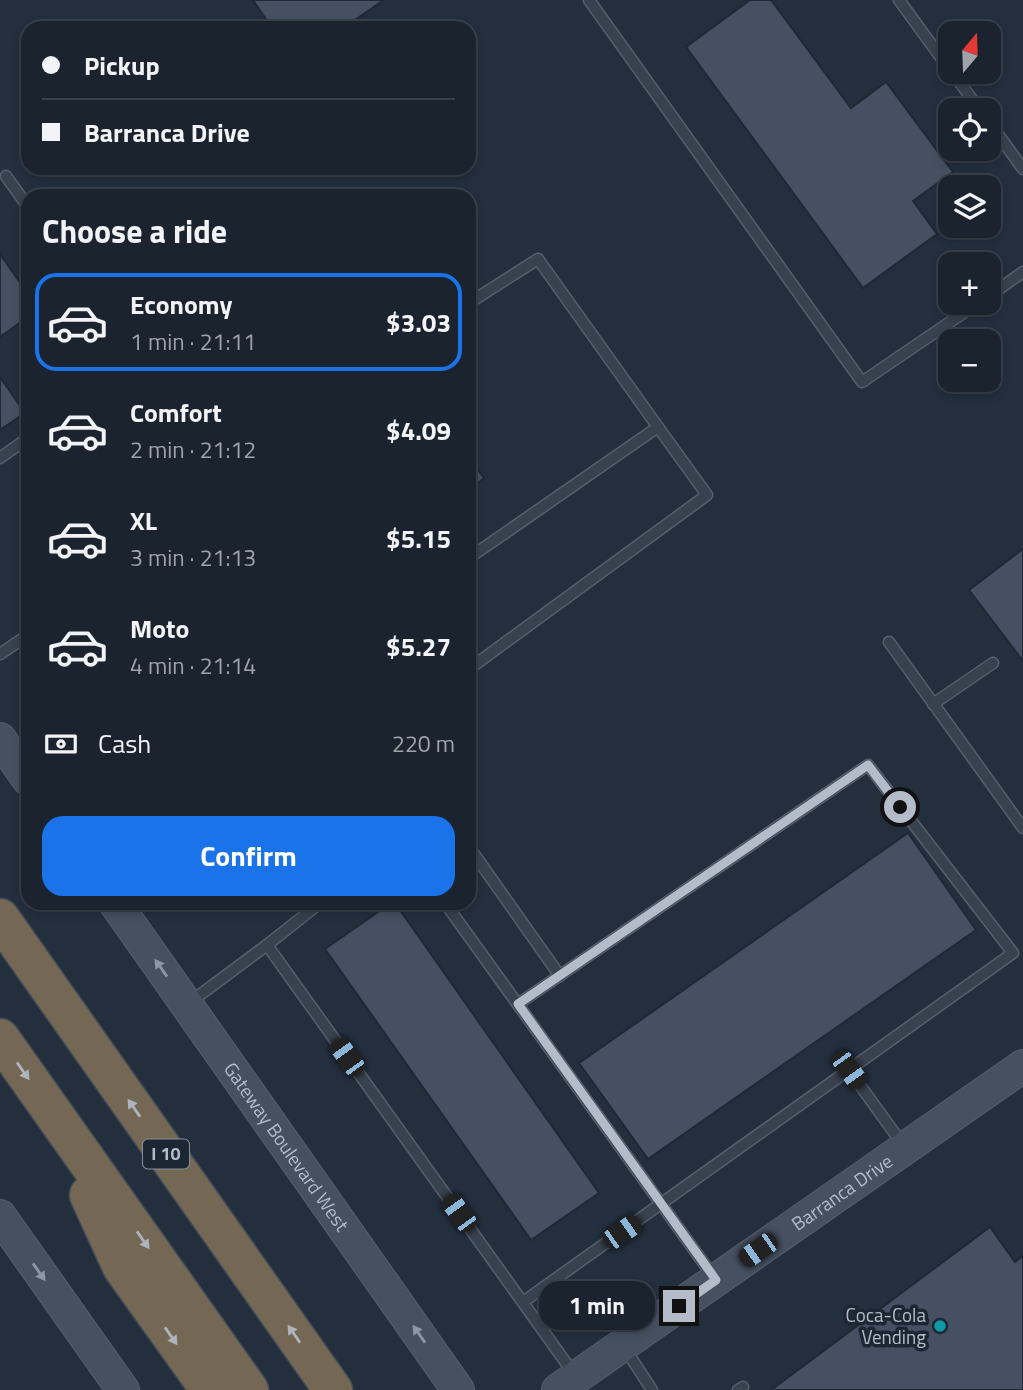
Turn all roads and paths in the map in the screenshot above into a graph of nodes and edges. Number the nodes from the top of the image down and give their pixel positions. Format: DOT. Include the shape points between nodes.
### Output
graph roads {
  1 [pos="589,0"];
  2 [pos="899,0"];
  3 [pos="938,53"];
  4 [pos="1001,139"];
  5 [pos="1023,169"];
  6 [pos="2,175"];
  7 [pos="21,198"];
  8 [pos="1023,272"];
  9 [pos="1001,288"];
  10 [pos="476,298"];
  11 [pos="960,315"];
  12 [pos="658,427"];
  13 [pos="21,443"];
  14 [pos="0,458"];
  15 [pos="476,553"];
  16 [pos="21,640"];
  17 [pos="889,642"];
  18 [pos="0,653"];
  19 [pos="476,663"];
  20 [pos="993,663"];
  21 [pos="933,704"];
  22 [pos="0,739"];
  23 [pos="21,769"];
  24 [pos="1023,828"];
  25 [pos="476,857"];
  26 [pos="120,910"];
  27 [pos="311,910"];
  28 [pos="450,910"];
  29 [pos="0,918"];
  30 [pos="267,945"];
  31 [pos="561,975"];
  32 [pos="187,1004"];
  33 [pos="518,1004"];
  34 [pos="0,1038"];
  35 [pos="1023,1066"];
  36 [pos="849,1070"];
  37 [pos="46,1104"];
  38 [pos="905,1148"];
  39 [pos="662,1204"];
  40 [pos="3,1227"];
  41 [pos="716,1280"];
  42 [pos="523,1302"];
  43 [pos="623,1345"];
  44 [pos="567,1384"];
  45 [pos="122,1390"];
  46 [pos="210,1390"];
  47 [pos="249,1390"];
  48 [pos="333,1390"];
  49 [pos="458,1390"];
  50 [pos="652,1390"];
  1 -- 11 [label="lane" via="862,382"];
  2 -- 3 [label="lane"];
  4 -- 5 [label="lane"];
  6 -- 7 [label="lane"];
  8 -- 9 [label="lane"];
  10 -- 12 [label="lane" via="538,258"];
  12 -- 15 [label="lane"];
  12 -- 19 [label="lane" via="707,495"];
  13 -- 14 [label="lane"];
  16 -- 18 [label="lane"];
  17 -- 21 [label="lane"];
  20 -- 21 [label="lane"];
  21 -- 24 [label="lane"];
  22 -- 23 [label="main road"];
  25 -- 31 [label="lane"];
  32 -- 26 [label="main road, Gateway Boulevard West, one-way"];
  27 -- 30 [label="lane"];
  28 -- 33 [label="lane"];
  48 -- 29 [label="highway, I 10, one-way"];
  30 -- 32 [label="lane"];
  30 -- 42 [label="lane"];
  31 -- 33 [label="lane"];
  31 -- 36 [label="lane" via="868,765 1013,953"];
  49 -- 32 [label="main road, Gateway Boulevard West, one-way"];
  33 -- 39 [label="lane"];
  34 -- 37 [label="highway, one-way"];
  35 -- 38 [label="main road, Barranca Drive"];
  36 -- 38 [label="lane"];
  36 -- 39 [label="lane"];
  37 -- 46 [label="highway, one-way" via="122,1266"];
  37 -- 47 [label="highway, one-way"];
  38 -- 41 [label="main road, Barranca Drive"];
  39 -- 41 [label="lane"];
  39 -- 42 [label="lane"];
  40 -- 45 [label="main road, one-way"];
  41 -- 43 [label="main road, Barranca Drive"];
  42 -- 44 [label="lane"];
  43 -- 44 [label="main road, Barranca Drive"];
  43 -- 50 [label="lane"];
}
